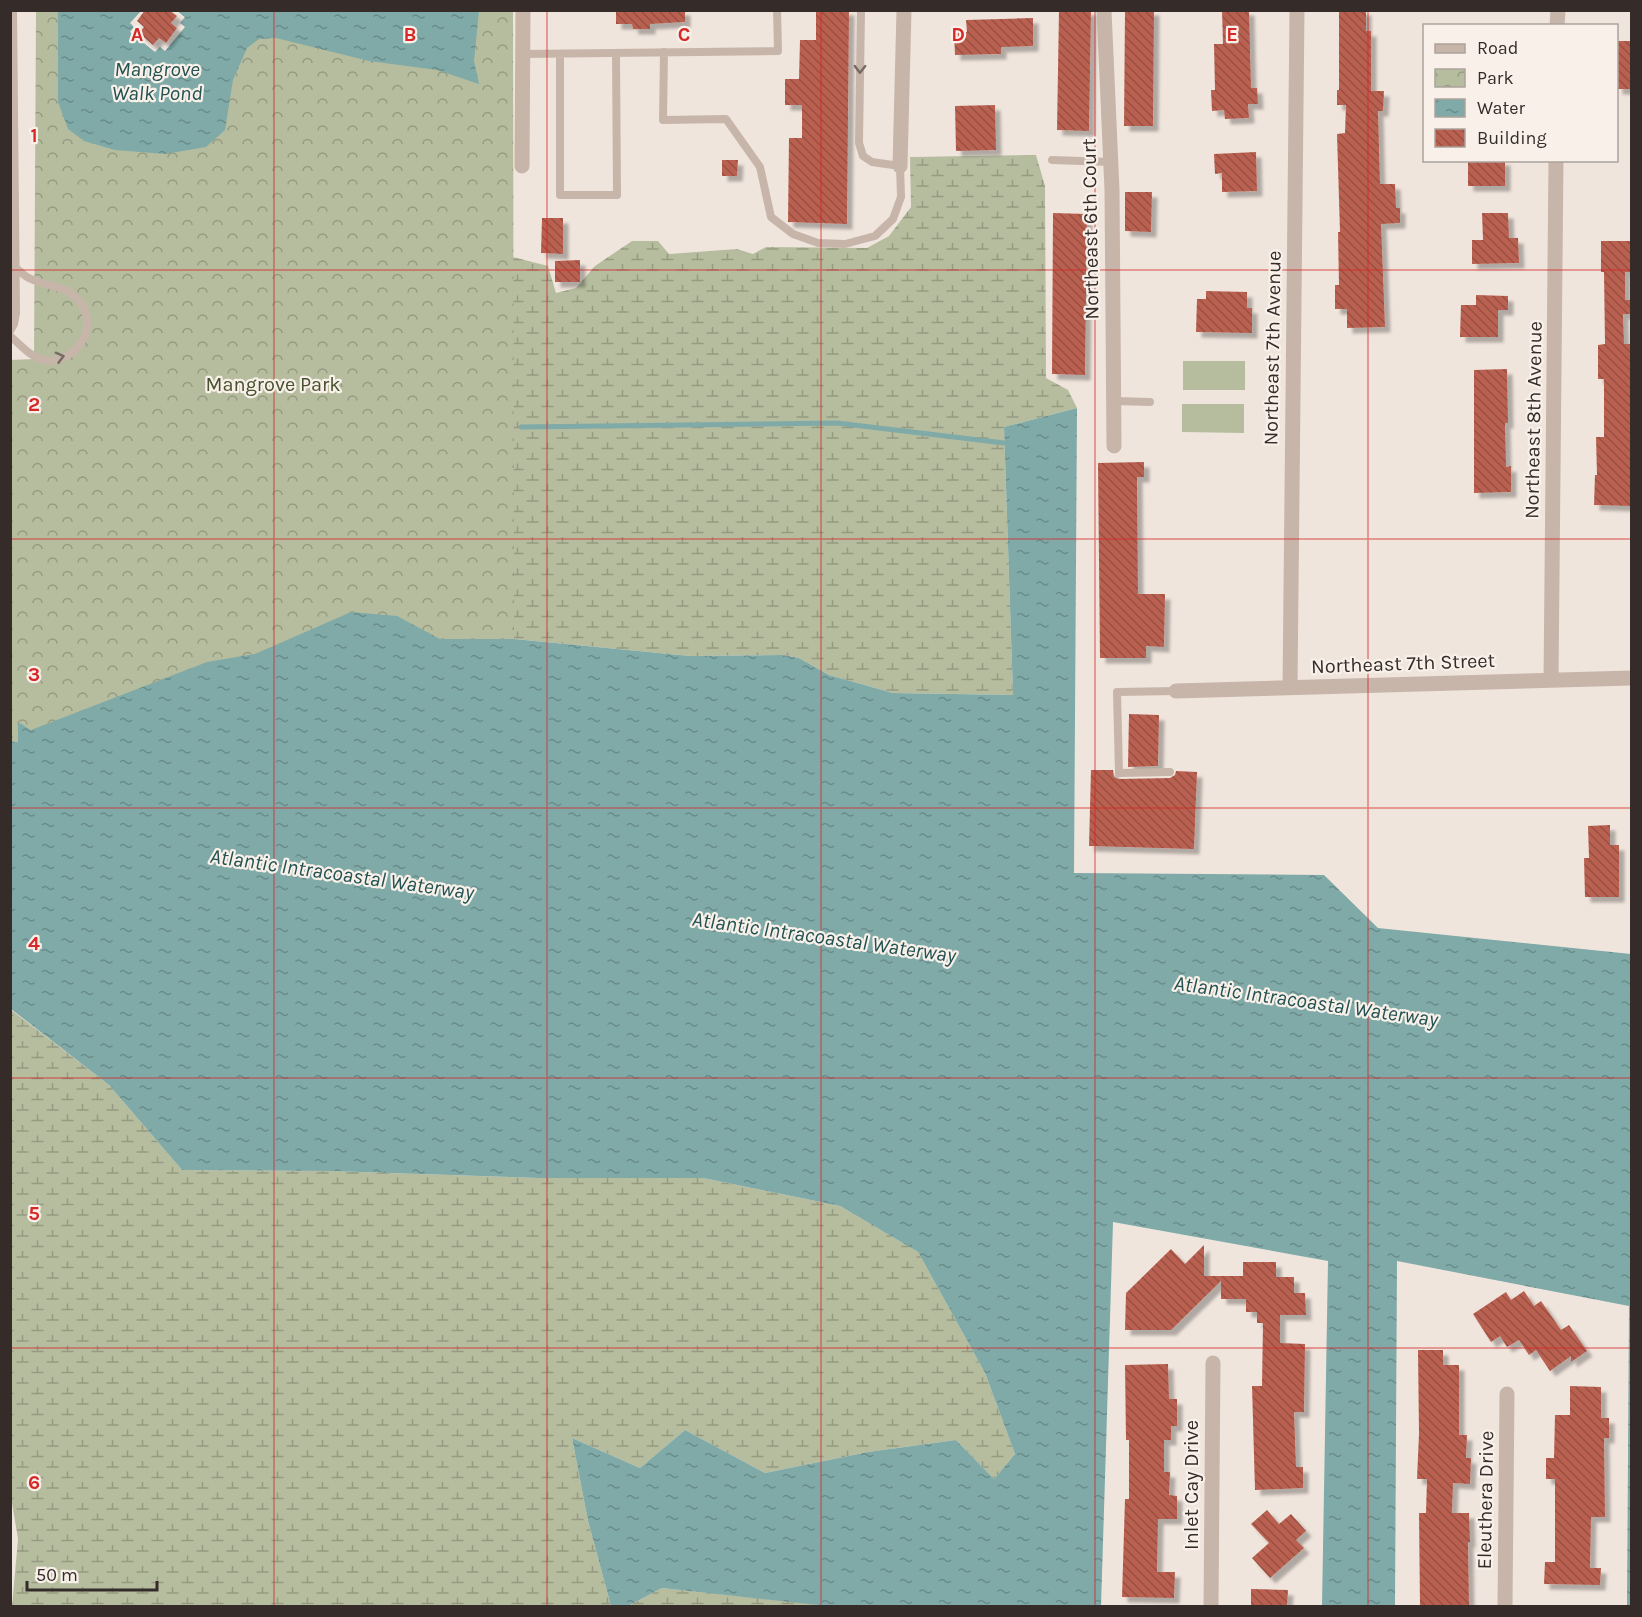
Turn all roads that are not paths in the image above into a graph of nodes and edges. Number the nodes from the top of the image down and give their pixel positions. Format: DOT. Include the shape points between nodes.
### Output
graph roads {
  1 [pos="13,10"];
  2 [pos="777,10"];
  3 [pos="861,10"];
  4 [pos="904,10"];
  5 [pos="1104,10"];
  6 [pos="1297,10"];
  7 [pos="523,11"];
  8 [pos="664,52"];
  9 [pos="616,53"];
  10 [pos="523,54"];
  11 [pos="560,54"];
  12 [pos="13,142"];
  13 [pos="1052,160"];
  14 [pos="1111,162"];
  15 [pos="1556,162"];
  16 [pos="522,166"];
  17 [pos="900,166"];
  18 [pos="16,268"];
  19 [pos="10,331"];
  20 [pos="10,336"];
  21 [pos="1114,401"];
  22 [pos="1150,402"];
  23 [pos="1114,446"];
  24 [pos="1632,678"];
  25 [pos="1551,680"];
  26 [pos="1290,687"];
  27 [pos="1176,691"];
  28 [pos="1170,772"];
  29 [pos="1213,1363"];
  30 [pos="1507,1394"];
  31 [pos="1211,1606"];
  32 [pos="1505,1606"];
  1 -- 12 [label="lane"];
  2 -- 8 [label="lane" via="778,51"];
  3 -- 17 [label="lane, one-way" via="859,143 863,156 872,162"];
  4 -- 17 [label="street"];
  5 -- 14 [label="street, Northeast 6th Court"];
  6 -- 26 [label="street, Northeast 7th Avenue"];
  7 -- 10 [label="street"];
  8 -- 9 [label="lane"];
  8 -- 17 [label="lane" via="663,120 726,119 760,167 771,217 793,234 818,243 845,244 875,236 893,219 901,197"];
  9 -- 11 [label="lane"];
  9 -- 11 [label="lane" via="617,195 560,195"];
  10 -- 11 [label="lane"];
  10 -- 16 [label="street"];
  12 -- 18 [label="lane"];
  13 -- 14 [label="lane"];
  14 -- 21 [label="street, Northeast 6th Court"];
  15 -- 25 [label="street, Northeast 8th Avenue"];
  18 -- 19 [label="lane" via="16,313"];
  20 -- 18 [label="lane, one-way" via="42,360 58,360 81,345 87,330 82,304 73,294 32,280"];
  21 -- 22 [label="lane"];
  21 -- 23 [label="street, Northeast 6th Court"];
  24 -- 25 [label="street, Northeast 7th Street"];
  25 -- 26 [label="street, Northeast 7th Street"];
  26 -- 27 [label="street, Northeast 7th Street"];
  27 -- 28 [label="lane" via="1117,692 1119,773"];
  29 -- 31 [label="street, Inlet Cay Drive"];
  30 -- 32 [label="street, Eleuthera Drive"];
}
